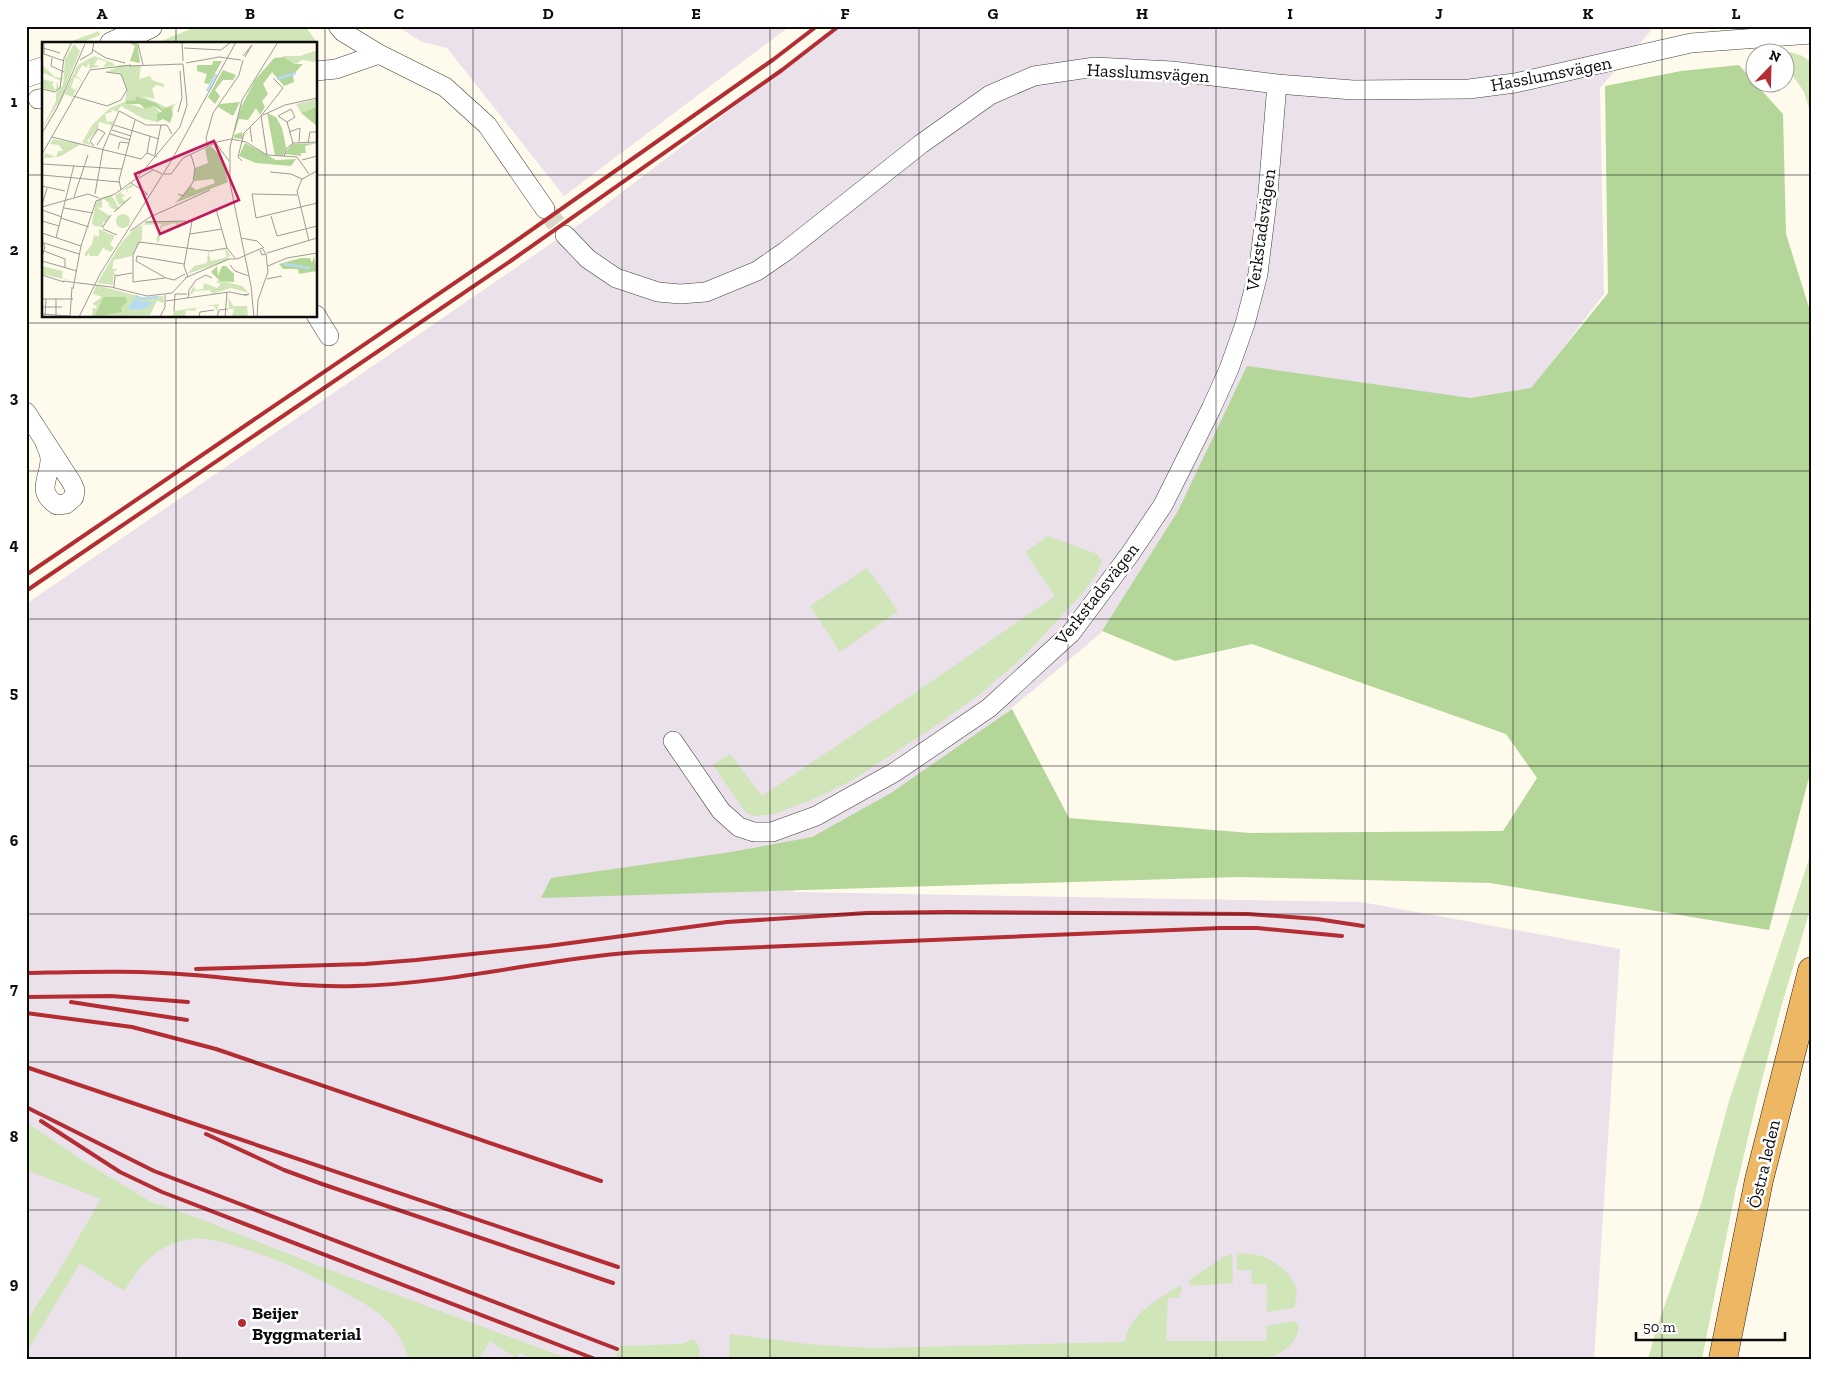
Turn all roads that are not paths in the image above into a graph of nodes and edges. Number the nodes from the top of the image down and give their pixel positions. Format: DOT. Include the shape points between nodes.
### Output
graph roads {
  1 [pos="150,26"];
  2 [pos="338,26"];
  3 [pos="1812,34"];
  4 [pos="1690,35"];
  5 [pos="116,42"];
  6 [pos="379,54"];
  7 [pos="42,70"];
  8 [pos="318,71"];
  9 [pos="26,75"];
  10 [pos="1277,84"];
  11 [pos="545,209"];
  12 [pos="565,235"];
  13 [pos="318,318"];
  14 [pos="329,336"];
  15 [pos="26,412"];
  16 [pos="44,440"];
  17 [pos="674,740"];
  18 [pos="1812,971"];
  19 [pos="1723,1359"];
  1 -- 5 [label="street"];
  2 -- 6 [label="street"];
  3 -- 4 [label="street, Hasslumsvägen"];
  4 -- 10 [label="street, Hasslumsvägen" via="1515,83 1469,89 1353,90"];
  6 -- 8 [label="street" via="336,69"];
  6 -- 11 [label="street" via="445,87 487,125"];
  7 -- 9 [label="street"];
  10 -- 12 [label="street, Hasslumsvägen" via="1172,71 1095,67 1034,76 982,100 757,271 706,292 658,292 616,278 588,259"];
  10 -- 17 [label="street, Verkstadsvägen" via="1258,274 1229,369 1163,505 1071,633 990,708 895,772 816,816 772,832 739,828 721,811"];
  13 -- 14 [label="street"];
  15 -- 16 [label="street"];
  18 -- 19 [label="highway, Östra leden" via="1759,1180"];
}
